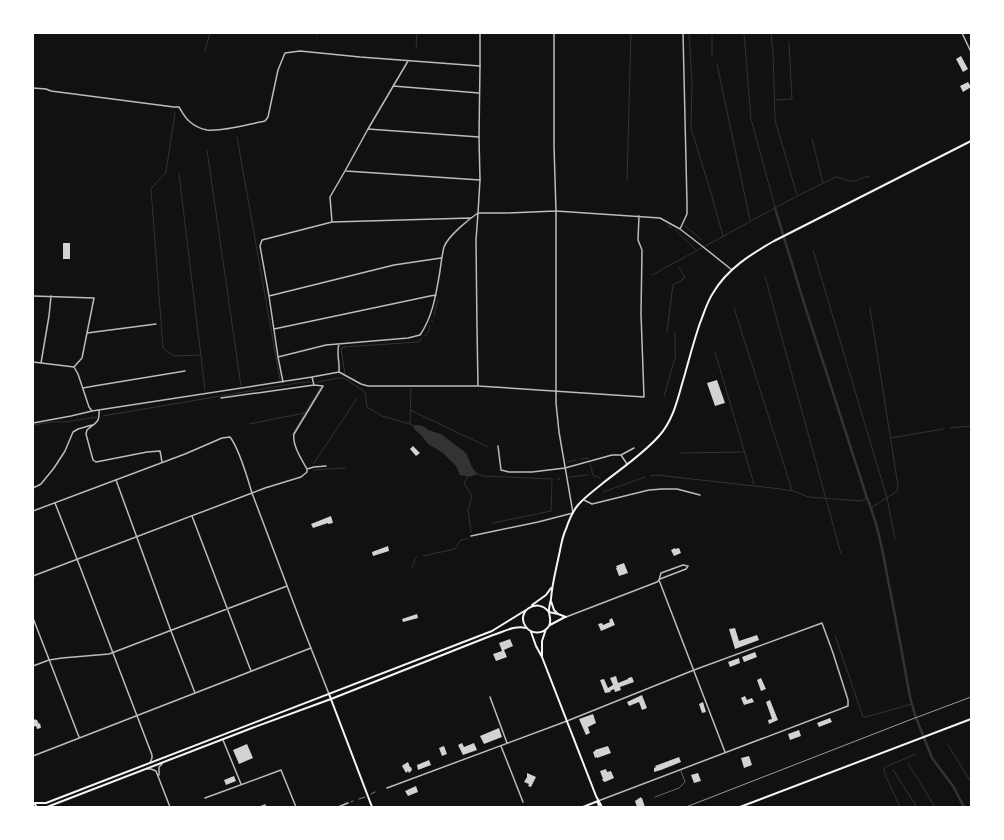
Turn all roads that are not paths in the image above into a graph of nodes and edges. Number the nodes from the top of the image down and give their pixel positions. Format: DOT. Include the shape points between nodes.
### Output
graph roads {
  1 [pos="480,33"];
  2 [pos="554,33"];
  3 [pos="683,33"];
  4 [pos="962,33"];
  5 [pos="971,52"];
  6 [pos="408,61"];
  7 [pos="480,66"];
  8 [pos="393,86"];
  9 [pos="33,88"];
  10 [pos="479,93"];
  11 [pos="368,129"];
  12 [pos="479,137"];
  13 [pos="971,140"];
  14 [pos="345,171"];
  15 [pos="480,180"];
  16 [pos="556,211"];
  17 [pos="478,212"];
  18 [pos="639,216"];
  19 [pos="471,218"];
  20 [pos="332,222"];
  21 [pos="680,229"];
  22 [pos="442,258"];
  23 [pos="732,270"];
  24 [pos="436,295"];
  25 [pos="33,296"];
  26 [pos="51,296"];
  27 [pos="270,296"];
  28 [pos="156,324"];
  29 [pos="274,329"];
  30 [pos="87,333"];
  31 [pos="339,344"];
  32 [pos="278,357"];
  33 [pos="33,362"];
  34 [pos="41,363"];
  35 [pos="74,367"];
  36 [pos="185,372"];
  37 [pos="339,372"];
  38 [pos="312,378"];
  39 [pos="283,382"];
  40 [pos="314,385"];
  41 [pos="478,386"];
  42 [pos="83,388"];
  43 [pos="556,391"];
  44 [pos="221,398"];
  45 [pos="99,410"];
  46 [pos="92,411"];
  47 [pos="33,423"];
  48 [pos="93,425"];
  49 [pos="498,446"];
  50 [pos="634,448"];
  51 [pos="621,455"];
  52 [pos="162,461"];
  53 [pos="626,464"];
  54 [pos="326,466"];
  55 [pos="564,468"];
  56 [pos="306,469"];
  57 [pos="116,480"];
  58 [pos="33,488"];
  59 [pos="252,493"];
  60 [pos="700,495"];
  61 [pos="583,500"];
  62 [pos="55,503"];
  63 [pos="33,511"];
  64 [pos="573,513"];
  65 [pos="192,516"];
  66 [pos="471,536"];
  67 [pos="136,537"];
  68 [pos="77,560"];
  69 [pos="33,576"];
  70 [pos="659,580"];
  71 [pos="287,586"];
  72 [pos="552,587"];
  73 [pos="551,601"];
  74 [pos="530,607"];
  75 [pos="227,608"];
  76 [pos="526,610"];
  77 [pos="549,612"];
  78 [pos="558,614"];
  79 [pos="566,617"];
  80 [pos="33,618"];
  81 [pos="550,625"];
  82 [pos="526,628"];
  83 [pos="546,629"];
  84 [pos="171,631"];
  85 [pos="531,632"];
  86 [pos="311,648"];
  87 [pos="113,652"];
  88 [pos="542,657"];
  89 [pos="49,660"];
  90 [pos="33,666"];
  91 [pos="694,670"];
  92 [pos="251,671"];
  93 [pos="195,693"];
  94 [pos="329,694"];
  95 [pos="490,697"];
  96 [pos="331,698"];
  97 [pos="137,716"];
  98 [pos="971,719"];
  99 [pos="567,721"];
  100 [pos="78,738"];
  101 [pos="222,740"];
  102 [pos="507,743"];
  103 [pos="501,746"];
  104 [pos="725,752"];
  105 [pos="33,756"];
  106 [pos="152,758"];
  107 [pos="158,760"];
  108 [pos="165,761"];
  109 [pos="150,763"];
  110 [pos="680,769"];
  111 [pos="145,770"];
  112 [pos="160,778"];
  113 [pos="241,784"];
  114 [pos="387,788"];
  115 [pos="655,797"];
  116 [pos="205,798"];
  117 [pos="598,801"];
  118 [pos="523,802"];
  119 [pos="34,803"];
  120 [pos="348,803"];
  121 [pos="748,806"];
  122 [pos="37,807"];
  123 [pos="48,807"];
  124 [pos="170,807"];
  125 [pos="260,807"];
  126 [pos="266,807"];
  127 [pos="296,807"];
  128 [pos="338,807"];
  129 [pos="372,807"];
  130 [pos="583,807"];
  131 [pos="599,807"];
  132 [pos="602,807"];
  133 [pos="740,807"];
  1 -- 7 [label="street"];
  2 -- 16 [label="street"];
  3 -- 21 [label="street" via="687,214"];
  4 -- 5 [label="street"];
  6 -- 7 [label="street"];
  6 -- 8 [label="street"];
  6 -- 9 [label="street" via="300,51 285,53 265,121 220,130 198,127 186,118 179,107"];
  7 -- 10 [label="street"];
  8 -- 10 [label="street"];
  8 -- 11 [label="street"];
  10 -- 12 [label="street"];
  11 -- 12 [label="street"];
  11 -- 14 [label="street"];
  12 -- 15 [label="street"];
  13 -- 23 [label="main road" via="774,241"];
  14 -- 15 [label="street"];
  14 -- 20 [label="street" via="330,197"];
  15 -- 17 [label="street"];
  16 -- 17 [label="street"];
  16 -- 18 [label="street"];
  16 -- 43 [label="street"];
  17 -- 19 [label="street"];
  17 -- 41 [label="street"];
  18 -- 21 [label="street" via="660,218"];
  18 -- 43 [label="street" via="638,240 642,250 644,397"];
  19 -- 20 [label="street"];
  19 -- 22 [label="street" via="444,246"];
  20 -- 27 [label="street" via="262,240 260,246"];
  21 -- 23 [label="street"];
  22 -- 24 [label="street"];
  22 -- 27 [label="street" via="394,265"];
  23 -- 53 [label="main road" via="712,293 705,308 675,408 667,424 660,435"];
  24 -- 29 [label="street"];
  24 -- 31 [label="street" via="428,322 420,335"];
  25 -- 26 [label="street"];
  26 -- 30 [label="street" via="94,298"];
  26 -- 34 [label="street"];
  27 -- 29 [label="street"];
  28 -- 30 [label="street"];
  29 -- 32 [label="street"];
  30 -- 35 [label="street" via="82,358"];
  31 -- 32 [label="street"];
  31 -- 37 [label="street"];
  32 -- 39 [label="street"];
  33 -- 34 [label="street"];
  34 -- 35 [label="street"];
  35 -- 42 [label="street"];
  36 -- 42 [label="street"];
  37 -- 38 [label="street"];
  37 -- 41 [label="street" via="368,386"];
  38 -- 39 [label="street"];
  38 -- 40 [label="street"];
  39 -- 45 [label="street"];
  40 -- 44 [label="street"];
  40 -- 56 [label="street" via="323,386 293,439"];
  41 -- 43 [label="street"];
  42 -- 46 [label="street"];
  43 -- 55 [label="street"];
  45 -- 46 [label="street"];
  45 -- 48 [label="street" via="100,418"];
  46 -- 47 [label="street"];
  48 -- 52 [label="street" via="86,434 93,460 96,462 160,451"];
  48 -- 58 [label="street" via="73,432 57,463 41,484"];
  49 -- 55 [label="street" via="501,470 532,472"];
  50 -- 51 [label="street"];
  51 -- 53 [label="street"];
  51 -- 55 [label="street" via="612,455"];
  52 -- 57 [label="street"];
  52 -- 59 [label="street" via="230,437"];
  53 -- 61 [label="main road"];
  54 -- 56 [label="street"];
  55 -- 64 [label="street"];
  56 -- 59 [label="street" via="307,472 300,477"];
  57 -- 62 [label="street"];
  57 -- 67 [label="street"];
  59 -- 65 [label="street"];
  59 -- 71 [label="street"];
  60 -- 61 [label="street" via="676,489 662,489 592,504"];
  61 -- 64 [label="main road"];
  62 -- 63 [label="street"];
  62 -- 68 [label="street"];
  64 -- 66 [label="street"];
  64 -- 72 [label="main road" via="565,529"];
  65 -- 67 [label="street"];
  65 -- 75 [label="street"];
  67 -- 68 [label="street"];
  67 -- 84 [label="street"];
  68 -- 69 [label="street"];
  68 -- 87 [label="street"];
  70 -- 70 [label="street" via="686,569 688,566 683,565 661,573"];
  70 -- 79 [label="street"];
  70 -- 91 [label="street"];
  71 -- 75 [label="street"];
  71 -- 86 [label="street"];
  72 -- 73 [label="main road"];
  72 -- 74 [label="main road"];
  73 -- 77 [label="main road"];
  73 -- 78 [label="main road"];
  74 -- 76 [label="main road"];
  74 -- 77 [label="main road" via="538,605"];
  75 -- 84 [label="street"];
  75 -- 92 [label="street"];
  76 -- 82 [label="main road" via="523,617"];
  76 -- 94 [label="main road" via="492,631"];
  77 -- 78 [label="main road"];
  77 -- 81 [label="main road"];
  78 -- 79 [label="main road"];
  79 -- 81 [label="main road"];
  80 -- 89 [label="street"];
  81 -- 83 [label="main road"];
  82 -- 85 [label="main road"];
  82 -- 96 [label="main road" via="516,627 493,635"];
  83 -- 85 [label="main road" via="539,633"];
  83 -- 88 [label="main road" via="542,641"];
  84 -- 87 [label="street"];
  84 -- 93 [label="street"];
  85 -- 88 [label="main road"];
  86 -- 92 [label="street"];
  86 -- 94 [label="street"];
  87 -- 89 [label="street"];
  87 -- 97 [label="street"];
  88 -- 99 [label="main road"];
  89 -- 90 [label="street"];
  89 -- 100 [label="street"];
  91 -- 99 [label="street"];
  91 -- 104 [label="street"];
  91 -- 104 [label="street" via="822,623 848,706"];
  92 -- 93 [label="street"];
  93 -- 97 [label="street"];
  94 -- 96 [label="main road"];
  94 -- 107 [label="main road"];
  95 -- 102 [label="street"];
  96 -- 101 [label="main road"];
  96 -- 129 [label="main road"];
  97 -- 100 [label="street"];
  97 -- 106 [label="street"];
  98 -- 121 [label="main road"];
  99 -- 102 [label="street"];
  99 -- 117 [label="main road"];
  100 -- 105 [label="street"];
  101 -- 108 [label="main road"];
  101 -- 113 [label="street"];
  102 -- 103 [label="street"];
  103 -- 114 [label="street"];
  103 -- 118 [label="street"];
  104 -- 110 [label="street"];
  106 -- 107 [label="street"];
  106 -- 109 [label="street"];
  107 -- 109 [label="main road"];
  108 -- 111 [label="main road"];
  108 -- 112 [label="street" via="159,767"];
  109 -- 119 [label="main road" via="46,803"];
  110 -- 115 [label="lane" via="684,782 682,785"];
  110 -- 117 [label="street"];
  111 -- 112 [label="street" via="151,769"];
  111 -- 123 [label="main road"];
  112 -- 124 [label="street"];
  113 -- 116 [label="street"];
  113 -- 127 [label="street" via="281,770"];
  117 -- 130 [label="main road"];
  117 -- 131 [label="main road"];
  117 -- 132 [label="main road"];
  119 -- 122 [label="main road"];
  120 -- 128 [label="street"];
  121 -- 133 [label="main road"];
  125 -- 126 [label="street"];
}
